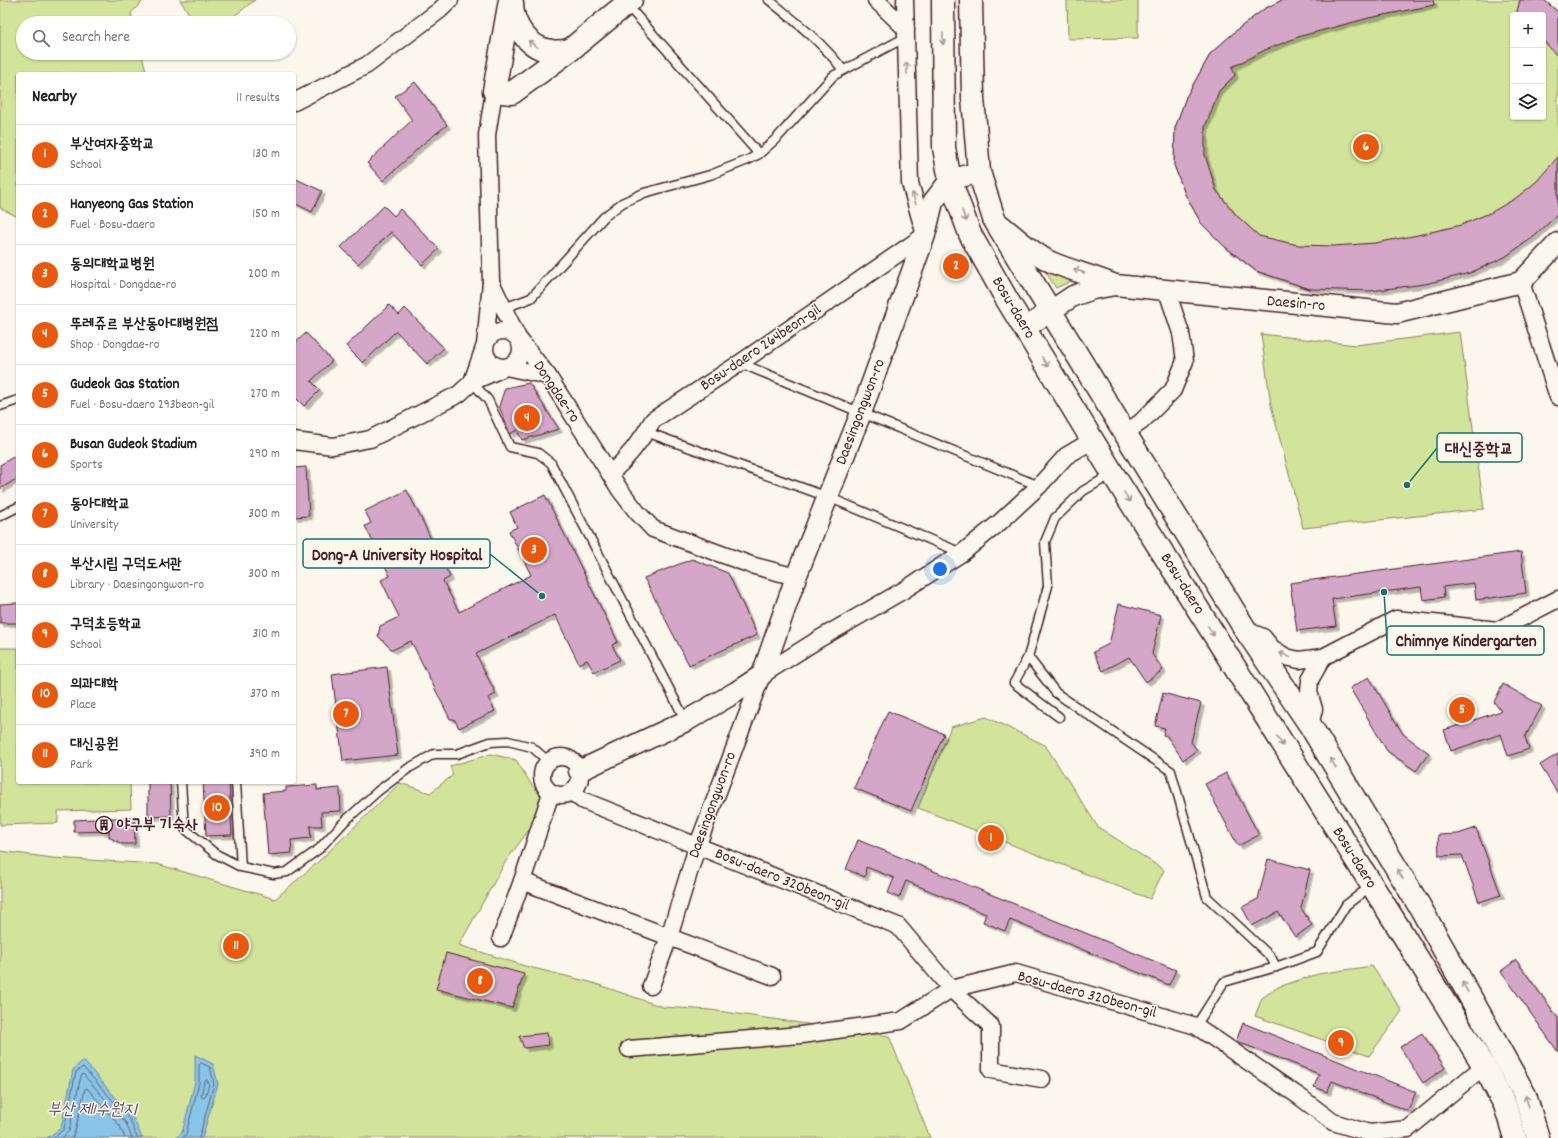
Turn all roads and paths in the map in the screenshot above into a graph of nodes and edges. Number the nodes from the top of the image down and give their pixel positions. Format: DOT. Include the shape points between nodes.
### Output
graph roads {
  1 [pos="450,0"];
  2 [pos="511,0"];
  3 [pos="769,0"];
  4 [pos="876,0"];
  5 [pos="905,0"];
  6 [pos="943,0"];
  7 [pos="971,0"];
  8 [pos="629,2"];
  9 [pos="906,33"];
  10 [pos="570,50"];
  11 [pos="843,70"];
  12 [pos="494,91"];
  13 [pos="296,101"];
  14 [pos="759,154"];
  15 [pos="979,172"];
  16 [pos="950,180"];
  17 [pos="994,219"];
  18 [pos="925,235"];
  19 [pos="1558,243"];
  20 [pos="491,282"];
  21 [pos="1521,282"];
  22 [pos="1116,285"];
  23 [pos="1167,291"];
  24 [pos="504,308"];
  25 [pos="1050,311"];
  26 [pos="1025,328"];
  27 [pos="518,338"];
  28 [pos="485,345"];
  29 [pos="740,363"];
  30 [pos="506,367"];
  31 [pos="548,376"];
  32 [pos="472,382"];
  33 [pos="1558,397"];
  34 [pos="16,401"];
  35 [pos="0,406"];
  36 [pos="861,414"];
  37 [pos="646,432"];
  38 [pos="1125,433"];
  39 [pos="1093,440"];
  40 [pos="296,441"];
  41 [pos="610,474"];
  42 [pos="1113,474"];
  43 [pos="1039,486"];
  44 [pos="828,497"];
  45 [pos="16,508"];
  46 [pos="0,516"];
  47 [pos="962,553"];
  48 [pos="796,577"];
  49 [pos="1558,599"];
  50 [pos="1245,629"];
  51 [pos="1028,657"];
  52 [pos="1323,657"];
  53 [pos="762,675"];
  54 [pos="1059,717"];
  55 [pos="686,721"];
  56 [pos="1310,725"];
  57 [pos="549,762"];
  58 [pos="579,771"];
  59 [pos="181,784"];
  60 [pos="236,784"];
  61 [pos="551,792"];
  62 [pos="572,792"];
  63 [pos="697,847"];
  64 [pos="241,867"];
  65 [pos="522,880"];
  66 [pos="1371,886"];
  67 [pos="669,937"];
  68 [pos="501,938"];
  69 [pos="1276,967"];
  70 [pos="772,976"];
  71 [pos="651,986"];
  72 [pos="950,990"];
  73 [pos="1196,1026"];
  74 [pos="628,1049"];
  75 [pos="1484,1066"];
  76 [pos="1042,1079"];
  77 [pos="1515,1138"];
  78 [pos="1538,1138"];
  1 -- 13 [label="street" via="367,65"];
  10 -- 2 [label="main road, one-way" via="552,52 540,48 524,37 513,15"];
  2 -- 12 [label="main road"];
  3 -- 11 [label="lane" via="792,19"];
  4 -- 9 [label="street"];
  5 -- 9 [label="street"];
  6 -- 16 [label="main road, Bosu-daero, one-way" via="944,148"];
  7 -- 15 [label="main road, Bosu-daero" via="973,98"];
  8 -- 10 [label="main road"];
  8 -- 14 [label="lane"];
  9 -- 11 [label="lane"];
  18 -- 9 [label="street, one-way" via="910,183"];
  10 -- 12 [label="main road" via="512,93"];
  11 -- 14 [label="lane" via="833,76 777,138"];
  12 -- 20 [label="street, Dongdae-ro" via="488,135"];
  14 -- 24 [label="lane" via="710,175 644,193 622,203 604,217 531,298"];
  15 -- 16 [label="street"];
  15 -- 17 [label="main road, Bosu-daero"];
  16 -- 18 [label="street, Daesingongwon-ro" via="934,202"];
  16 -- 26 [label="main road, Bosu-daero, one-way" via="970,234"];
  22 -- 17 [label="street, one-way" via="1050,261"];
  17 -- 25 [label="main road, Bosu-daero"];
  18 -- 29 [label="street, Bosu-daero 264beon-gil"];
  18 -- 36 [label="street, Daesingongwon-ro"];
  19 -- 21 [label="street"];
  20 -- 24 [label="street, Dongdae-ro"];
  20 -- 28 [label="street"];
  21 -- 23 [label="street, Daesin-ro" via="1397,313"];
  21 -- 33 [label="street"];
  22 -- 23 [label="street, Daesin-ro"];
  22 -- 25 [label="street, Daesin-ro" via="1074,296"];
  23 -- 38 [label="street" via="1181,334 1185,361 1173,390 1141,422"];
  24 -- 27 [label="street, Dongdae-ro"];
  25 -- 26 [label="street, Daesin-ro"];
  25 -- 38 [label="main road, Bosu-daero"];
  26 -- 39 [label="main road, Bosu-daero, one-way"];
  27 -- 28 [label="street" via="511,333 495,332"];
  27 -- 30 [label="street" via="520,356 515,363"];
  27 -- 31 [label="street, Dongdae-ro"];
  28 -- 30 [label="street" via="485,354 490,362 497,367"];
  28 -- 32 [label="street"];
  29 -- 36 [label="lane"];
  29 -- 37 [label="street, Bosu-daero 264beon-gil" via="653,420"];
  30 -- 31 [label="street"];
  30 -- 32 [label="street"];
  31 -- 41 [label="street, Dongdae-ro"];
  32 -- 40 [label="street" via="459,394 370,438 333,446"];
  32 -- 55 [label="lane" via="488,400 510,447 538,453 551,464"];
  34 -- 35 [label="lane"];
  36 -- 43 [label="lane"];
  36 -- 44 [label="street, Daesingongwon-ro"];
  37 -- 41 [label="street, Bosu-daero 264beon-gil"];
  37 -- 44 [label="lane"];
  38 -- 50 [label="main road, Bosu-daero"];
  39 -- 42 [label="main road, Bosu-daero"];
  39 -- 43 [label="street" via="1066,456"];
  41 -- 48 [label="street, Dongdae-ro" via="637,512 653,529 751,565"];
  42 -- 51 [label="lane" via="1082,492 1055,518 1045,542 1048,586"];
  42 -- 66 [label="main road, Bosu-daero, one-way"];
  43 -- 47 [label="street"];
  44 -- 47 [label="lane"];
  44 -- 48 [label="street, Daesingongwon-ro"];
  45 -- 46 [label="lane"];
  47 -- 53 [label="street"];
  48 -- 53 [label="street, Daesingongwon-ro"];
  49 -- 52 [label="street" via="1498,630 1396,619"];
  52 -- 50 [label="street, one-way" via="1299,660 1286,657 1272,648 1262,637"];
  50 -- 56 [label="main road, Bosu-daero"];
  51 -- 54 [label="lane" via="1014,683"];
  51 -- 69 [label="lane" via="1056,693 1172,771 1207,897 1271,957"];
  52 -- 56 [label="street" via="1310,680 1309,692 1314,709"];
  53 -- 55 [label="street"];
  53 -- 63 [label="street, Daesingongwon-ro"];
  55 -- 58 [label="street"];
  78 -- 56 [label="main road, Bosu-daero, one-way" via="1525,1095 1420,907"];
  57 -- 58 [label="street" via="557,758 566,758 574,763"];
  57 -- 61 [label="street" via="543,772 544,784"];
  57 -- 64 [label="lane" via="532,747 508,741 490,742 457,754 434,754 409,768 378,791 319,849 287,872 274,874"];
  58 -- 62 [label="street" via="580,779"];
  59 -- 64 [label="lane" via="184,828 216,854"];
  60 -- 64 [label="lane"];
  61 -- 62 [label="street" via="561,795"];
  61 -- 65 [label="street"];
  62 -- 63 [label="street, Bosu-daero 320beon-gil" via="582,800"];
  63 -- 67 [label="street, Daesingongwon-ro"];
  63 -- 72 [label="street, Bosu-daero 320beon-gil" via="898,926"];
  65 -- 67 [label="street"];
  65 -- 68 [label="street"];
  66 -- 69 [label="lane" via="1346,905 1317,952"];
  66 -- 75 [label="main road, Bosu-daero"];
  67 -- 70 [label="street"];
  67 -- 71 [label="street, Daesingongwon-ro"];
  69 -- 73 [label="lane" via="1224,982"];
  72 -- 73 [label="street, Bosu-daero 320beon-gil" via="1016,973"];
  72 -- 74 [label="street" via="901,1021 801,1035"];
  72 -- 76 [label="street" via="991,1026 991,1070"];
  73 -- 75 [label="street, Bosu-daero 320beon-gil" via="1333,1122 1369,1133 1408,1129"];
  75 -- 77 [label="main road, Bosu-daero" via="1505,1105"];
}
